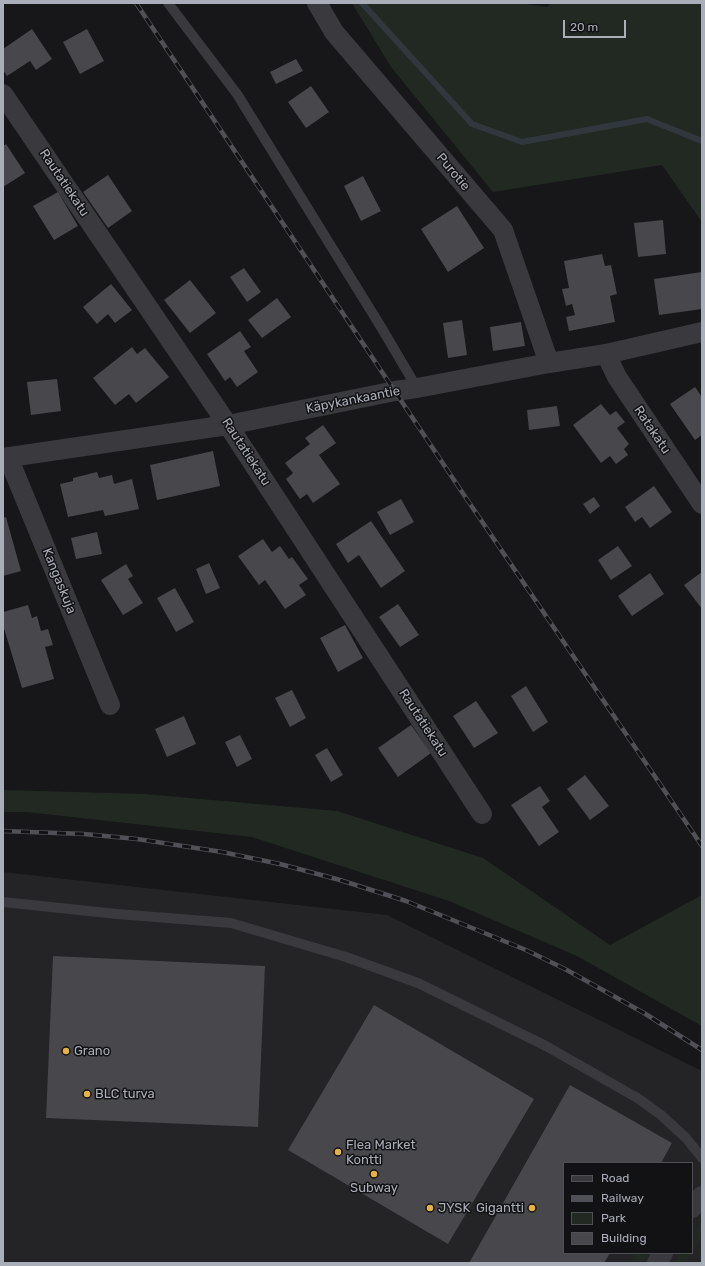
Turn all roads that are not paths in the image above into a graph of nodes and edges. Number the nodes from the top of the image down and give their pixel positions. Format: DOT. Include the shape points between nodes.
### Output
graph roads {
  1 [pos="168,3"];
  2 [pos="317,3"];
  3 [pos="3,94"];
  4 [pos="702,332"];
  5 [pos="606,354"];
  6 [pos="550,363"];
  7 [pos="417,388"];
  8 [pos="228,425"];
  9 [pos="6,458"];
  10 [pos="702,504"];
  11 [pos="110,705"];
  12 [pos="482,814"];
  13 [pos="3,902"];
  14 [pos="702,1158"];
  15 [pos="702,1196"];
  16 [pos="693,1207"];
  17 [pos="662,1254"];
  18 [pos="658,1263"];
  1 -- 7 [label="lane" via="236,94 353,280"];
  2 -- 6 [label="street, Purotie" via="334,32 503,230"];
  3 -- 8 [label="street, Rautatiekatu"];
  4 -- 5 [label="street, Käpykankaantie"];
  5 -- 6 [label="street, Käpykankaantie"];
  5 -- 10 [label="street, Ratakatu" via="617,377"];
  6 -- 7 [label="street, Käpykankaantie"];
  7 -- 8 [label="street, Käpykankaantie"];
  8 -- 9 [label="street, Käpykankaantie"];
  8 -- 12 [label="street, Rautatiekatu"];
  9 -- 11 [label="street, Kangaskuja"];
  13 -- 14 [label="lane" via="231,923 346,958 418,984 546,1046 639,1099 686,1138"];
  15 -- 16 [label="street"];
  17 -- 18 [label="street"];
}
